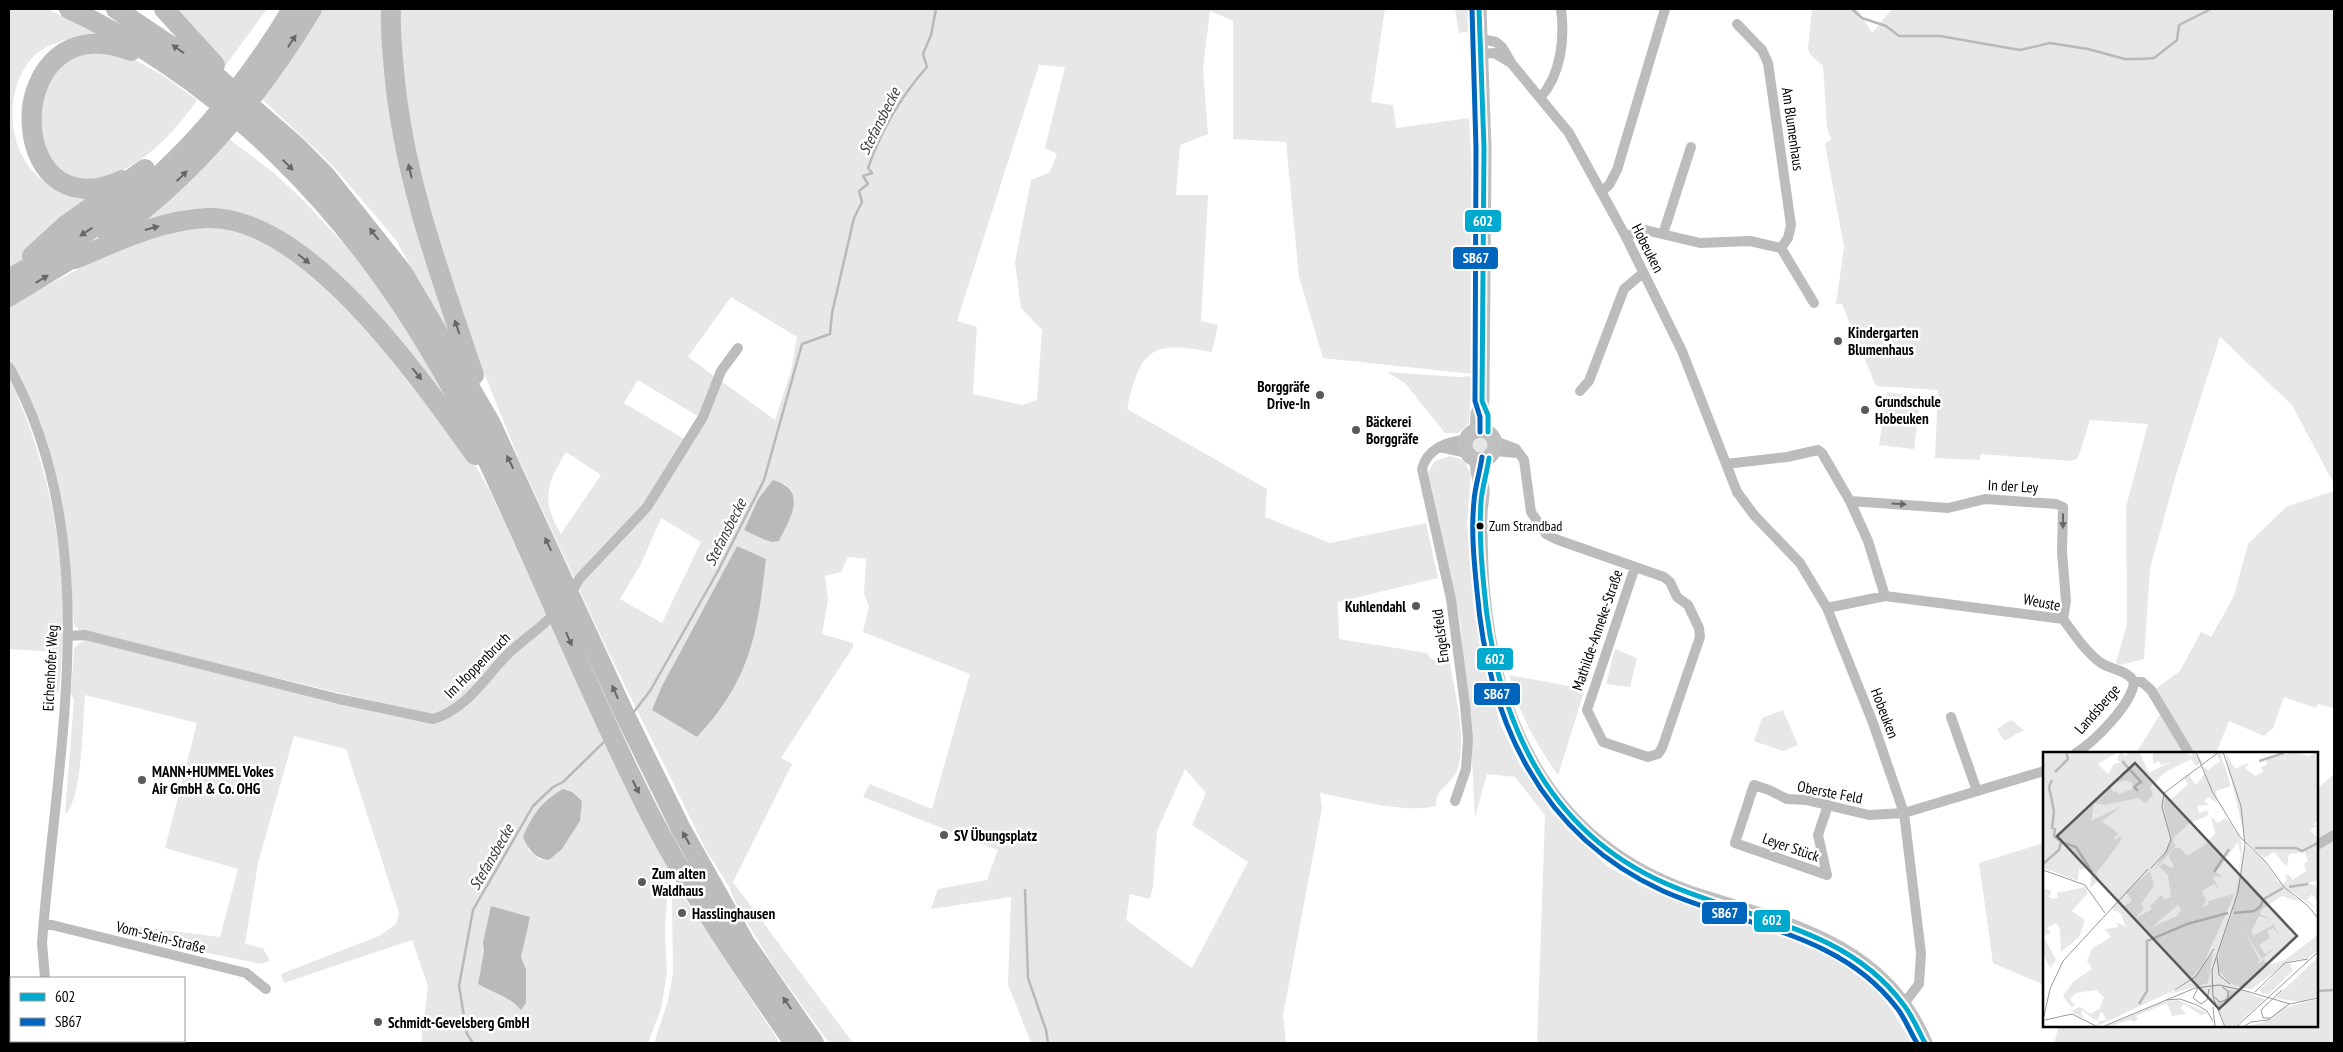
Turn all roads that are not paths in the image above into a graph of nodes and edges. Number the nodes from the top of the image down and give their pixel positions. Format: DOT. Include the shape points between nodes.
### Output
graph roads {
  1 [pos="69,9"];
  2 [pos="116,9"];
  3 [pos="164,9"];
  4 [pos="277,9"];
  5 [pos="292,9"];
  6 [pos="312,9"];
  7 [pos="391,9"];
  8 [pos="1479,9"];
  9 [pos="1561,9"];
  10 [pos="1665,9"];
  11 [pos="1737,24"];
  12 [pos="1481,47"];
  13 [pos="160,60"];
  14 [pos="257,63"];
  15 [pos="1512,64"];
  16 [pos="19,83"];
  17 [pos="1540,98"];
  18 [pos="261,114"];
  19 [pos="203,132"];
  20 [pos="15,137"];
  21 [pos="1691,147"];
  22 [pos="150,165"];
  23 [pos="1601,192"];
  24 [pos="1663,234"];
  25 [pos="1626,237"];
  26 [pos="1781,248"];
  27 [pos="75,259"];
  28 [pos="1643,273"];
  29 [pos="10,278"];
  30 [pos="9,299"];
  31 [pos="1814,303"];
  32 [pos="738,348"];
  33 [pos="9,367"];
  34 [pos="1580,391"];
  35 [pos="490,422"];
  36 [pos="1482,446"];
  37 [pos="1726,464"];
  38 [pos="1850,501"];
  39 [pos="520,506"];
  40 [pos="1635,567"];
  41 [pos="1885,596"];
  42 [pos="1828,608"];
  43 [pos="2063,619"];
  44 [pos="68,636"];
  45 [pos="2134,682"];
  46 [pos="1951,717"];
  47 [pos="2077,752"];
  48 [pos="2188,752"];
  49 [pos="2043,771"];
  50 [pos="1754,785"];
  51 [pos="1977,791"];
  52 [pos="1455,801"];
  53 [pos="1828,805"];
  54 [pos="1904,813"];
  55 [pos="2334,835"];
  56 [pos="2318,844"];
  57 [pos="702,886"];
  58 [pos="44,923"];
  59 [pos="44,977"];
  60 [pos="266,989"];
  61 [pos="1903,1005"];
  62 [pos="794,1043"];
  63 [pos="814,1043"];
  64 [pos="1925,1043"];
  1 -- 13 [label="highway"];
  18 -- 2 [label="highway, one-way" via="184,53"];
  3 -- 18 [label="highway"];
  4 -- 14 [label="highway"];
  5 -- 14 [label="highway"];
  14 -- 6 [label="highway, one-way"];
  35 -- 7 [label="highway, one-way" via="431,250 413,185 397,99"];
  8 -- 12 [label="main road"];
  9 -- 17 [label="street" via="1562,44 1557,71 1550,87"];
  10 -- 23 [label="street" via="1616,170 1609,185"];
  11 -- 26 [label="street, Am Blumenhaus" via="1762,50 1768,63 1791,225"];
  12 -- 15 [label="street, Hobeuken"];
  12 -- 15 [label="street, Hobeuken" via="1496,42"];
  12 -- 36 [label="main road" via="1484,234 1482,401 1478,414"];
  13 -- 16 [label="highway" via="106,44 68,44 41,56 26,70"];
  13 -- 39 [label="highway, one-way" via="253,131 333,212 396,296"];
  14 -- 19 [label="highway"];
  14 -- 19 [label="highway"];
  15 -- 17 [label="street, Hobeuken"];
  17 -- 23 [label="street, Hobeuken" via="1569,133"];
  35 -- 18 [label="highway, one-way" via="384,247 326,175"];
  19 -- 22 [label="highway"];
  27 -- 19 [label="highway, one-way" via="141,212 181,176"];
  19 -- 29 [label="highway, one-way" via="106,219"];
  20 -- 22 [label="highway" via="23,154 37,170 67,187 91,189 103,186"];
  21 -- 24 [label="street"];
  22 -- 29 [label="highway" via="52,236"];
  23 -- 25 [label="street, Hobeuken"];
  24 -- 25 [label="street" via="1641,229"];
  24 -- 26 [label="street" via="1700,243 1750,241"];
  25 -- 28 [label="street, Hobeuken"];
  26 -- 31 [label="street"];
  30 -- 27 [label="main road, one-way"];
  27 -- 39 [label="highway, one-way" via="147,229 184,220 226,220 264,232 330,280 384,335 476,456"];
  28 -- 34 [label="street" via="1624,289 1589,381"];
  28 -- 37 [label="street, Hobeuken" via="1682,351"];
  32 -- 44 [label="street, Im Hoppenbruch" via="721,371 702,417 647,508 580,578 552,616 508,654 467,700 442,717 433,720 84,636"];
  33 -- 44 [label="street, Eichenhofer Weg" via="41,444 57,503 65,557"];
  39 -- 35 [label="highway, one-way"];
  36 -- 40 [label="street, Mathilde-Anneke-Straße" via="1518,453 1525,465 1531,512 1546,534"];
  36 -- 52 [label="street, Engelsfeld" via="1455,440 1427,456 1422,469 1451,599 1465,705 1466,769"];
  36 -- 61 [label="main road" via="1478,475 1482,490 1483,594 1496,673 1521,745 1553,798 1592,839 1617,857 1668,884 1798,927 1846,951 1875,972"];
  37 -- 38 [label="street" via="1818,450"];
  37 -- 42 [label="street, Hobeuken" via="1746,505 1800,563"];
  38 -- 41 [label="street" via="1868,541"];
  38 -- 43 [label="street, In der Ley, one-way" via="1948,508 1985,499 2063,507 2066,601"];
  39 -- 57 [label="highway" via="639,793"];
  40 -- 40 [label="street, Mathilde-Anneke-Straße" via="1667,579 1678,597 1688,605 1700,632 1662,748 1658,754 1648,757 1603,742 1586,710"];
  41 -- 42 [label="street, Weuste"];
  41 -- 43 [label="street, Weuste"];
  42 -- 54 [label="street, Hobeuken" via="1880,741"];
  43 -- 45 [label="street, Weuste" via="2094,657 2102,664 2131,676"];
  44 -- 58 [label="street, Eichenhofer Weg"];
  45 -- 47 [label="street, Landsberge" via="2131,695 2102,730"];
  45 -- 48 [label="street, Weuste" via="2142,682 2151,690"];
  46 -- 51 [label="street"];
  49 -- 51 [label="street"];
  50 -- 53 [label="street, Oberste Feld" via="1787,799"];
  50 -- 53 [label="street, Leyer Stück" via="1735,843 1827,875 1818,835"];
  51 -- 54 [label="street"];
  53 -- 54 [label="street, Oberste Feld" via="1869,815"];
  54 -- 61 [label="street, Hobeuken" via="1921,953 1918,984"];
  55 -- 56 [label="street"];
  57 -- 62 [label="highway"];
  63 -- 57 [label="highway, one-way"];
  58 -- 59 [label="street, Eichenhofer Weg"];
  58 -- 60 [label="street, Vom-Stein-Straße" via="246,973"];
  61 -- 64 [label="main road"];
}
